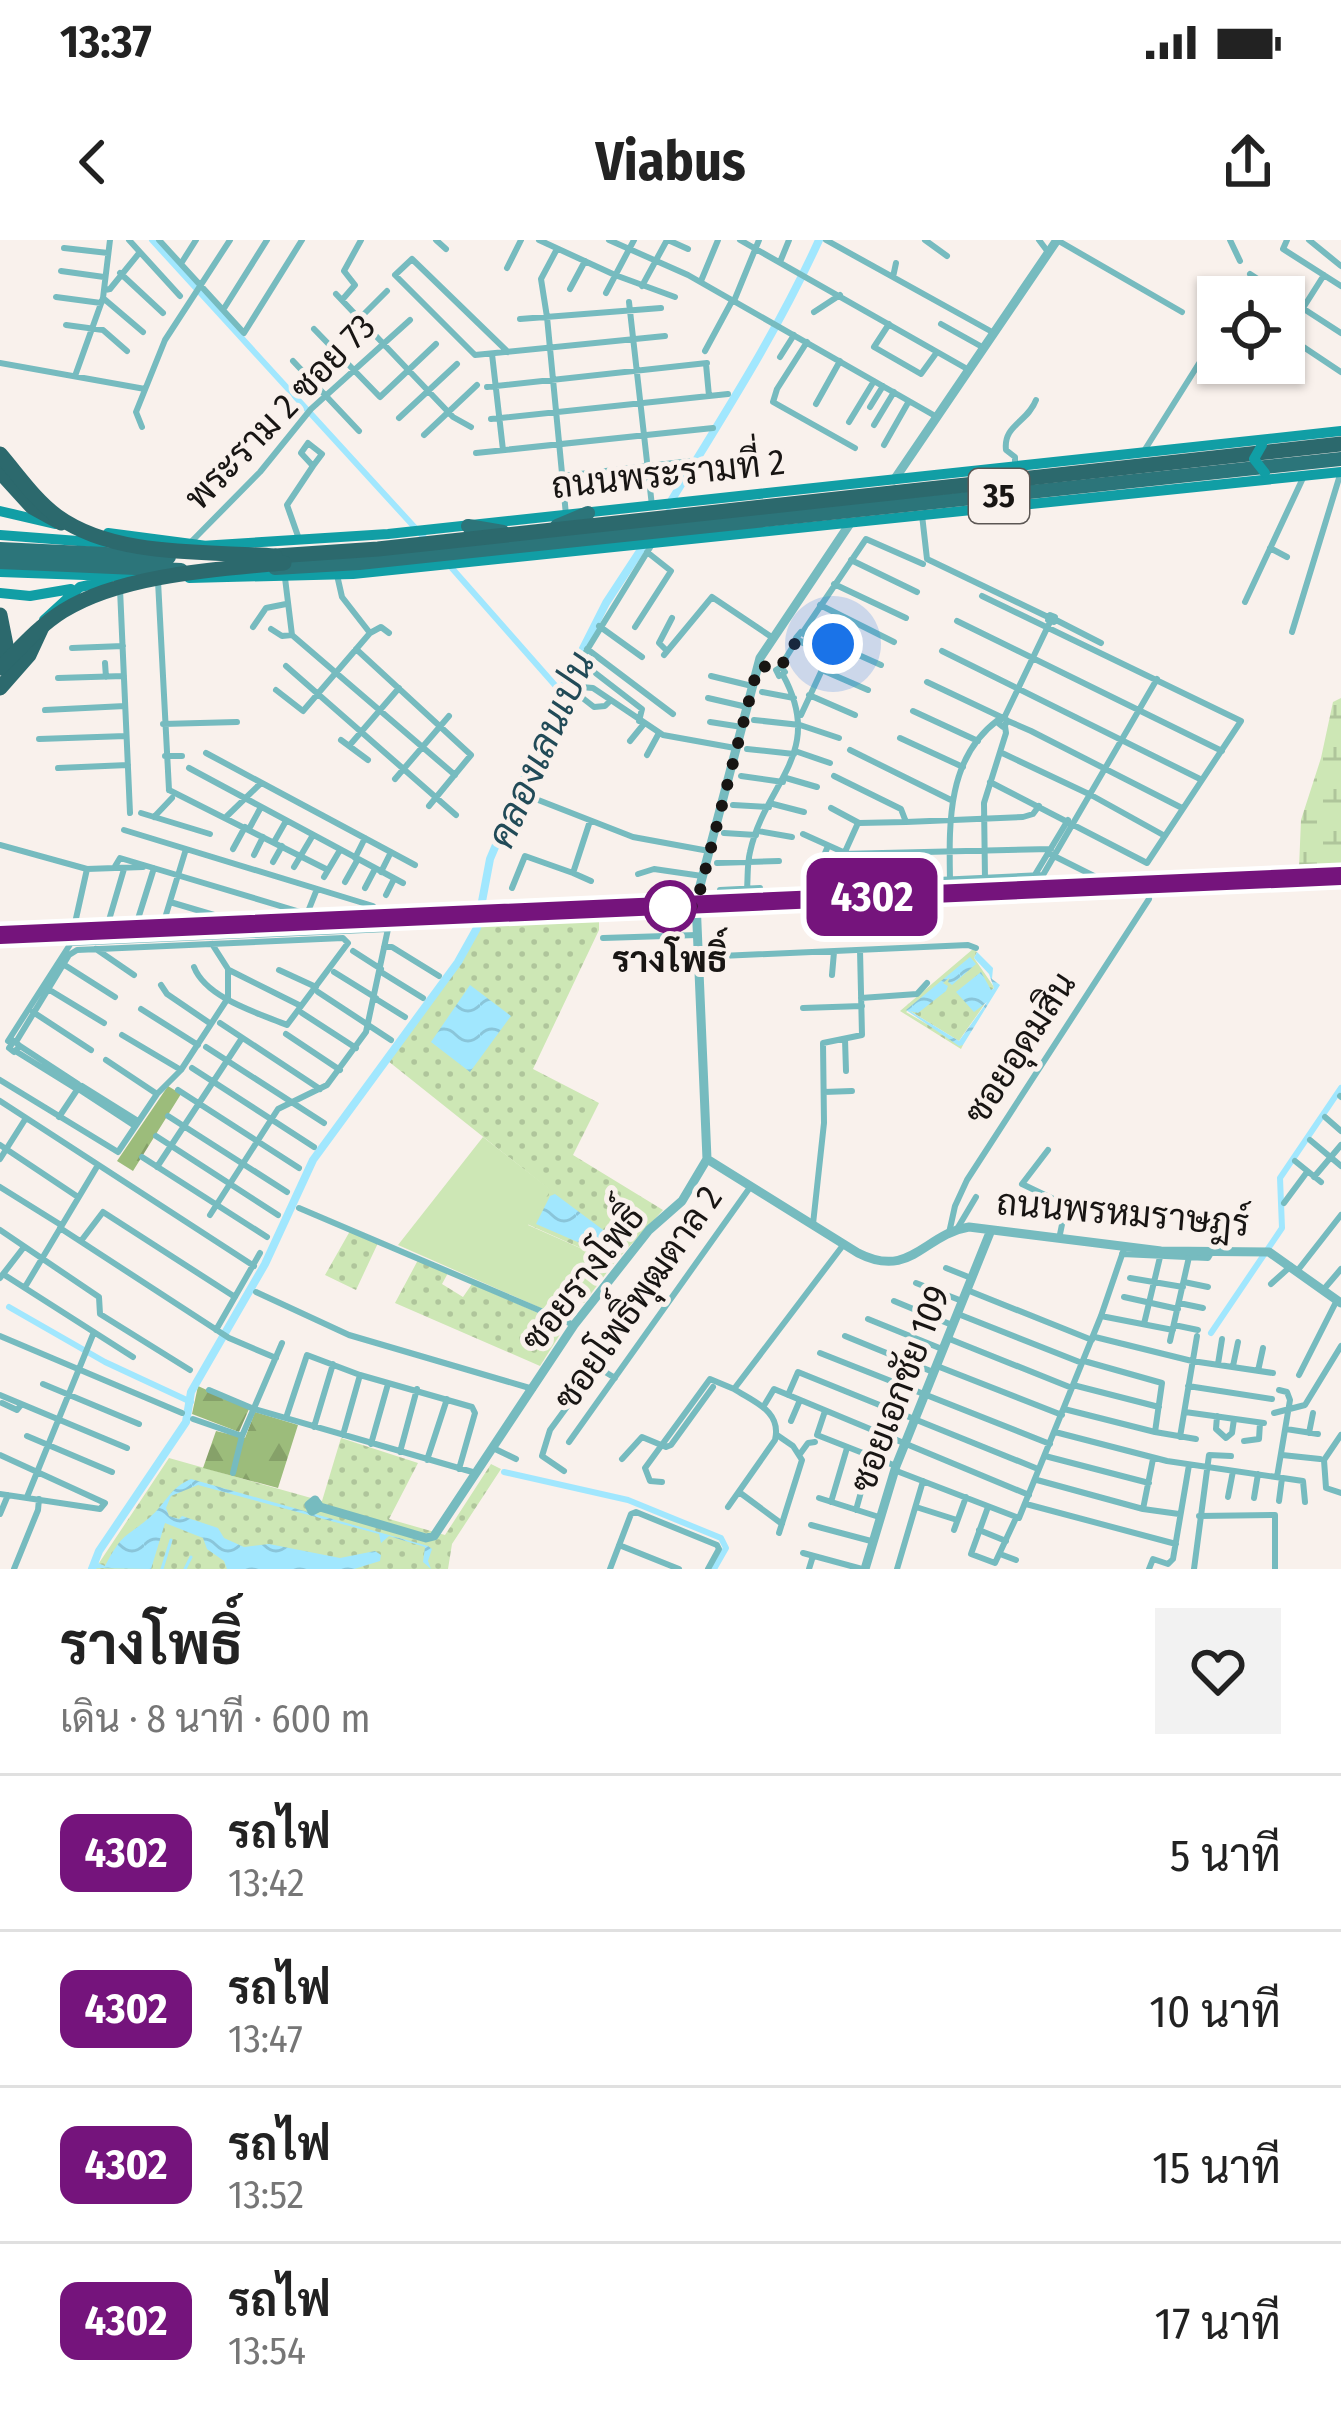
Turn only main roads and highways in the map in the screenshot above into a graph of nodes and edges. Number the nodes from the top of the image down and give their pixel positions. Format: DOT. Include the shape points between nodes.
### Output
graph roads {
  1 [pos="1341,450"];
  2 [pos="0,457"];
  3 [pos="1259,457"];
  4 [pos="0,472"];
  5 [pos="665,508"];
  6 [pos="0,511"];
  7 [pos="588,514"];
  8 [pos="562,521"];
  9 [pos="468,526"];
  10 [pos="503,532"];
  11 [pos="114,534"];
  12 [pos="0,535"];
  13 [pos="625,535"];
  14 [pos="83,536"];
  15 [pos="650,541"];
  16 [pos="207,546"];
  17 [pos="434,547"];
  18 [pos="0,549"];
  19 [pos="532,555"];
  20 [pos="0,562"];
  21 [pos="66,564"];
  22 [pos="266,568"];
  23 [pos="0,572"];
  24 [pos="152,577"];
  25 [pos="309,577"];
  26 [pos="80,587"];
  27 [pos="0,593"];
  28 [pos="0,615"];
  29 [pos="46,618"];
  30 [pos="0,659"];
  31 [pos="0,670"];
  32 [pos="0,688"];
  1 -- 1 [label="main road, bridge" via="1265,473 1254,459 1262,445"];
  1 -- 3 [label="highway"];
  1 -- 5 [label="highway, ถนนพระรามที่ 2 / 35"];
  1 -- 5 [label="main road, ถนนพระรามที่ 2 / 35" via="1143,453"];
  1 -- 15 [label="highway, ถนนพระรามที่ 2 / 35"];
  1 -- 15 [label="main road, ถนนพระรามที่ 2 / 35" via="1304,475"];
  2 -- 3 [label="highway, bridge" via="44,505 88,533 276,556"];
  2 -- 11 [label="main road" via="53,517"];
  3 -- 31 [label="highway, bridge" via="206,571 81,601"];
  4 -- 14 [label="highway" via="40,514"];
  5 -- 7 [label="main road, ถนนพระรามที่ 2 / 35"];
  5 -- 8 [label="highway, ถนนพระรามที่ 2 / 35"];
  6 -- 14 [label="main road"];
  7 -- 8 [label="highway"];
  8 -- 9 [label="main road, ถนนพระรามที่ 2 / 35"];
  8 -- 10 [label="highway, ถนนพระรามที่ 2 / 35"];
  9 -- 10 [label="highway"];
  9 -- 17 [label="main road, ถนนพระรามที่ 2 / 35"];
  10 -- 17 [label="highway, ถนนพระรามที่ 2 / 35"];
  11 -- 14 [label="main road"];
  11 -- 16 [label="main road"];
  12 -- 14 [label="main road, ถนนพระรามที่ 2 / 35"];
  13 -- 15 [label="highway, ถนนพระรามที่ 2 / 35"];
  13 -- 17 [label="highway, ถนนพระรามที่ 2 / 35"];
  13 -- 19 [label="highway"];
  14 -- 16 [label="main road, ถนนพระรามที่ 2 / 35"];
  15 -- 19 [label="main road, ถนนพระรามที่ 2 / 35"];
  16 -- 17 [label="main road, ถนนพระรามที่ 2 / 35"];
  17 -- 19 [label="main road, ถนนพระรามที่ 2 / 35"];
  17 -- 21 [label="highway, ถนนพระรามที่ 2 / 35"];
  17 -- 22 [label="highway, ถนนพระรามที่ 2 / 35"];
  17 -- 25 [label="main road, ถนนพระรามที่ 2 / 35"];
  18 -- 21 [label="highway, ถนนพระรามที่ 2 / 35"];
  20 -- 21 [label="highway, ถนนพระรามที่ 2 / 35"];
  21 -- 22 [label="highway, ถนนพระรามที่ 2 / 35"];
  21 -- 23 [label="main road, ถนนพระรามที่ 2 / 35"];
  21 -- 24 [label="main road, ถนนพระรามที่ 2 / 35"];
  22 -- 25 [label="highway"];
  24 -- 25 [label="main road, ถนนพระรามที่ 2 / 35"];
  24 -- 26 [label="main road"];
  26 -- 27 [label="main road"];
  26 -- 29 [label="main road"];
  28 -- 30 [label="highway"];
  29 -- 31 [label="main road"];
  29 -- 32 [label="highway" via="29,655"];
}
